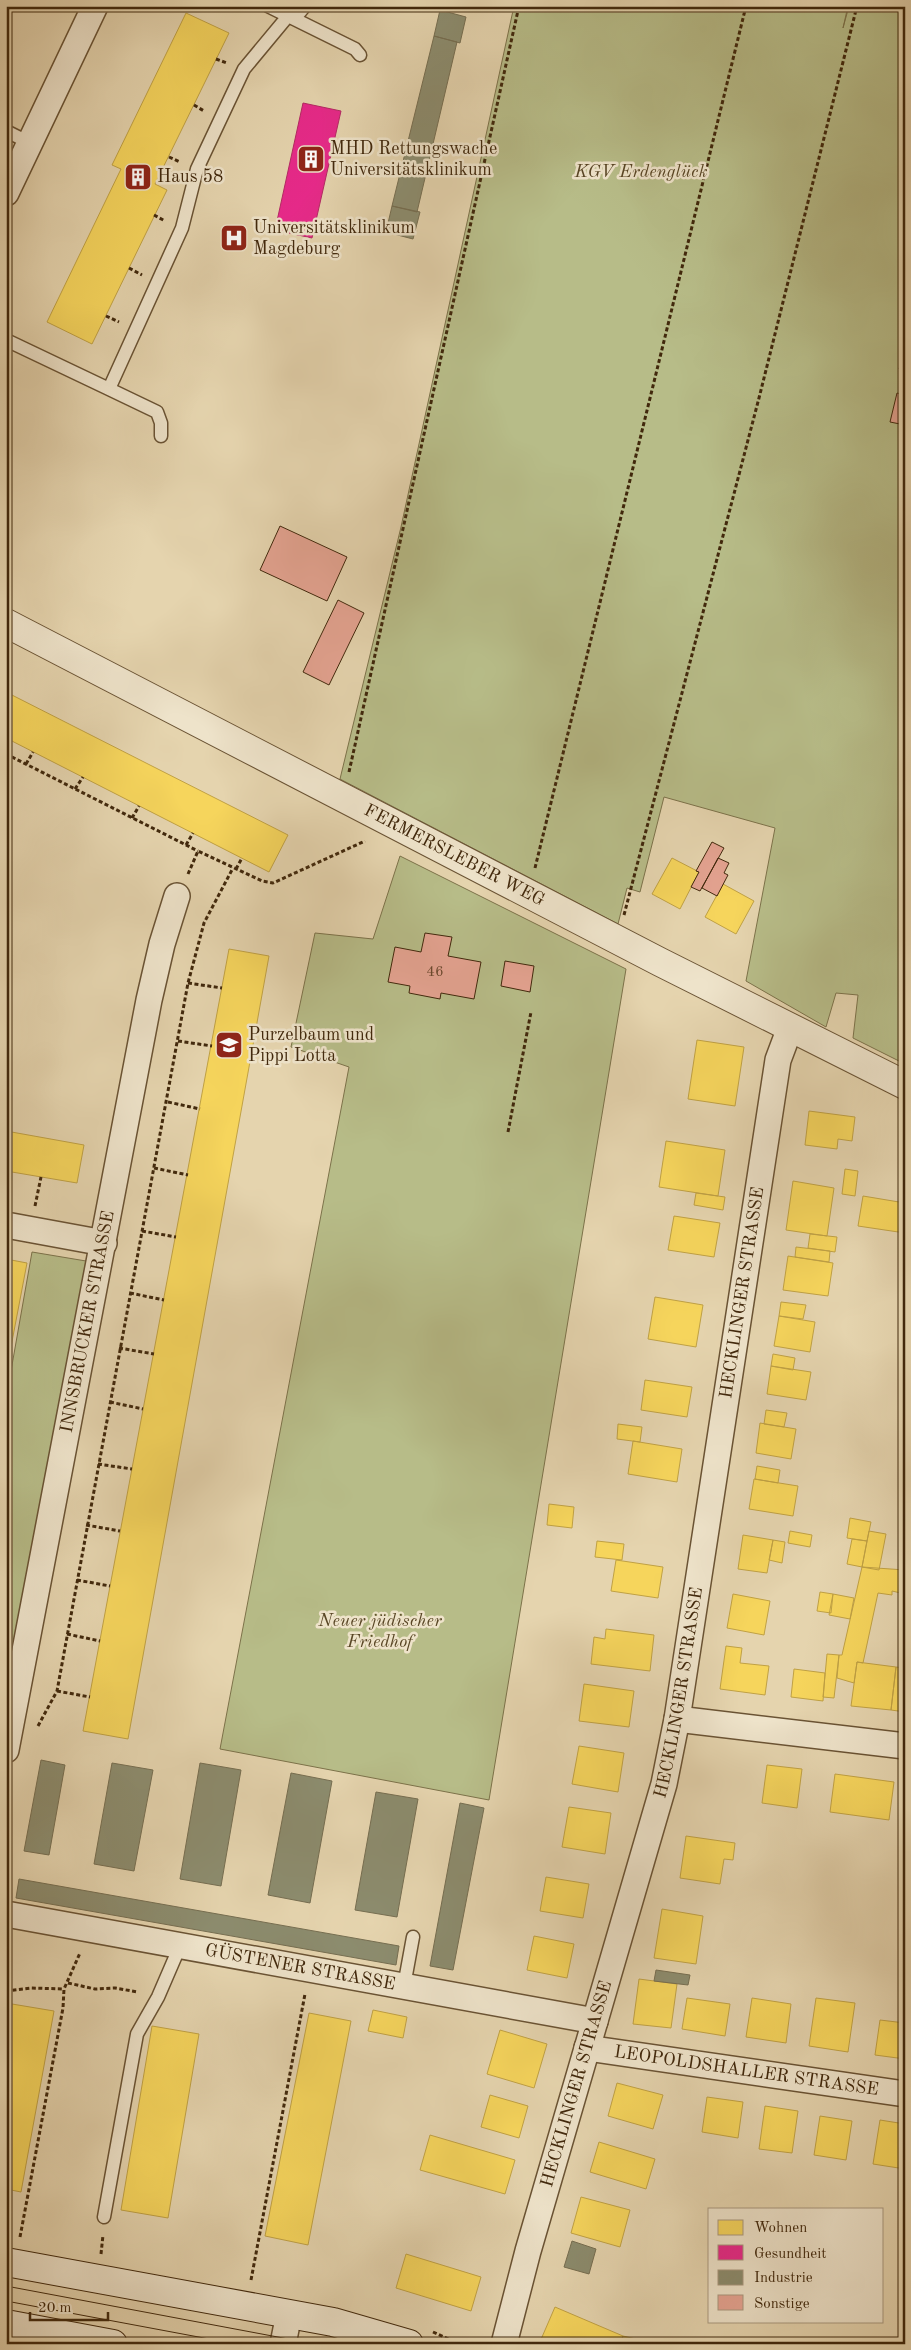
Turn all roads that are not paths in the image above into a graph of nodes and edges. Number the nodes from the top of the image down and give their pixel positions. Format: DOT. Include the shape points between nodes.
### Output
graph roads {
  1 [pos="95,6"];
  2 [pos="268,6"];
  3 [pos="305,6"];
  4 [pos="291,18"];
  5 [pos="360,55"];
  6 [pos="6,131"];
  7 [pos="30,143"];
  8 [pos="6,193"];
  9 [pos="6,340"];
  10 [pos="109,389"];
  11 [pos="160,436"];
  12 [pos="6,623"];
  13 [pos="177,896"];
  14 [pos="790,1028"];
  15 [pos="905,1085"];
  16 [pos="6,1225"];
  17 [pos="104,1243"];
  18 [pos="677,1719"];
  19 [pos="905,1746"];
  20 [pos="6,1750"];
  21 [pos="6,1914"];
  22 [pos="413,1937"];
  23 [pos="180,1946"];
  24 [pos="404,1986"];
  25 [pos="595,2020"];
  26 [pos="587,2048"];
  27 [pos="905,2094"];
  28 [pos="104,2217"];
  29 [pos="12,2252"];
  30 [pos="289,2314"];
  31 [pos="6,2324"];
  32 [pos="113,2344"];
  33 [pos="283,2344"];
  34 [pos="409,2344"];
  35 [pos="504,2344"];
  1 -- 7 [label="street"];
  2 -- 4 [label="lane"];
  3 -- 4 [label="lane"];
  4 -- 5 [label="lane" via="355,49"];
  4 -- 10 [label="lane" via="244,69 197,169 182,228"];
  6 -- 7 [label="lane"];
  7 -- 8 [label="street"];
  9 -- 10 [label="lane"];
  10 -- 11 [label="lane" via="156,412 161,423"];
  12 -- 14 [label="street, FERMERSLEBER WEG"];
  13 -- 17 [label="street, INNSBRUCKER STRASSE" via="149,1000"];
  14 -- 15 [label="street, FERMERSLEBER WEG"];
  14 -- 18 [label="street, HECKLINGER STRASSE" via="778,1060"];
  16 -- 17 [label="street"];
  17 -- 20 [label="street, INNSBRUCKER STRASSE"];
  18 -- 19 [label="street"];
  18 -- 25 [label="street, HECKLINGER STRASSE" via="655,1817"];
  21 -- 23 [label="street, GÜSTENER STRASSE"];
  22 -- 24 [label="lane"];
  23 -- 24 [label="street, GÜSTENER STRASSE"];
  23 -- 28 [label="lane" via="158,1997 137,2034"];
  24 -- 25 [label="street, GÜSTENER STRASSE"];
  25 -- 26 [label="street, HECKLINGER STRASSE"];
  26 -- 27 [label="street, LEOPOLDSHALLER STRASSE"];
  26 -- 35 [label="street, HECKLINGER STRASSE"];
  29 -- 30 [label="street"];
  30 -- 33 [label="street"];
  30 -- 34 [label="street" via="333,2322"];
  31 -- 32 [label="street"];
}
